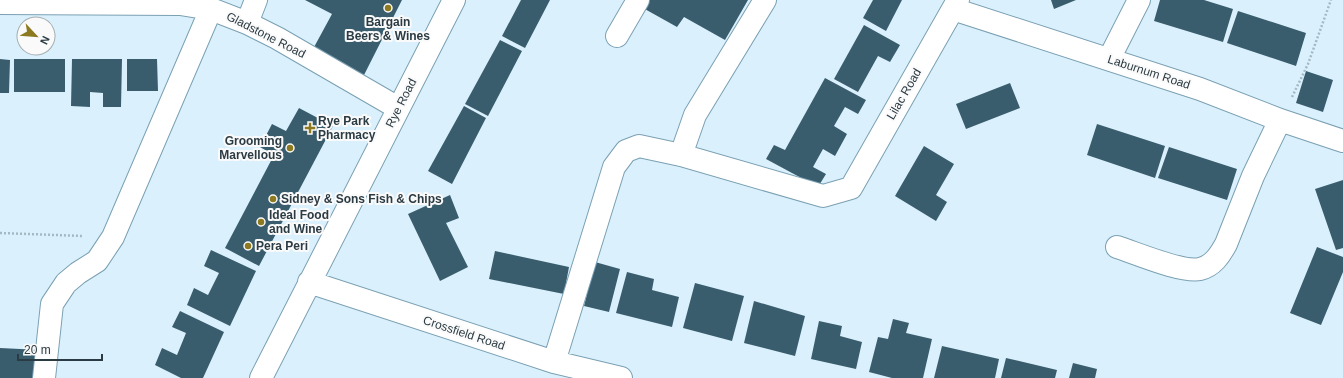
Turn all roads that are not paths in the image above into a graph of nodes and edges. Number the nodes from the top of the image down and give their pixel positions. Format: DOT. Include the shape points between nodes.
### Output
graph roads {
  1 [pos="256,0"];
  2 [pos="454,0"];
  3 [pos="638,0"];
  4 [pos="764,0"];
  5 [pos="1139,0"];
  6 [pos="0,4"];
  7 [pos="955,4"];
  8 [pos="211,8"];
  9 [pos="247,23"];
  10 [pos="617,36"];
  11 [pos="1109,59"];
  12 [pos="398,108"];
  13 [pos="1280,120"];
  14 [pos="1343,141"];
  15 [pos="681,155"];
  16 [pos="1117,247"];
  17 [pos="309,282"];
  18 [pos="554,362"];
  19 [pos="44,378"];
  20 [pos="261,378"];
  21 [pos="621,378"];
  1 -- 9 [label="street"];
  2 -- 12 [label="street, Rye Road"];
  3 -- 10 [label="street"];
  4 -- 15 [label="street" via="696,114"];
  5 -- 11 [label="street"];
  6 -- 8 [label="street, Gladstone Road" via="180,4"];
  7 -- 11 [label="street, Laburnum Road"];
  7 -- 15 [label="street, Lilac Road" via="851,188 823,196"];
  8 -- 9 [label="street, Gladstone Road"];
  8 -- 19 [label="street" via="113,237 96,261 66,283 52,304"];
  9 -- 12 [label="street, Gladstone Road"];
  11 -- 13 [label="street, Laburnum Road" via="1200,89"];
  12 -- 17 [label="street, Rye Road"];
  13 -- 14 [label="street, Laburnum Road"];
  13 -- 16 [label="street" via="1253,176 1226,244 1210,265 1202,269 1183,268"];
  15 -- 18 [label="street" via="639,146 626,151 614,167"];
  17 -- 18 [label="street, Crossfield Road"];
  17 -- 20 [label="street, Rye Road"];
  18 -- 21 [label="street, Crossfield Road"];
}
